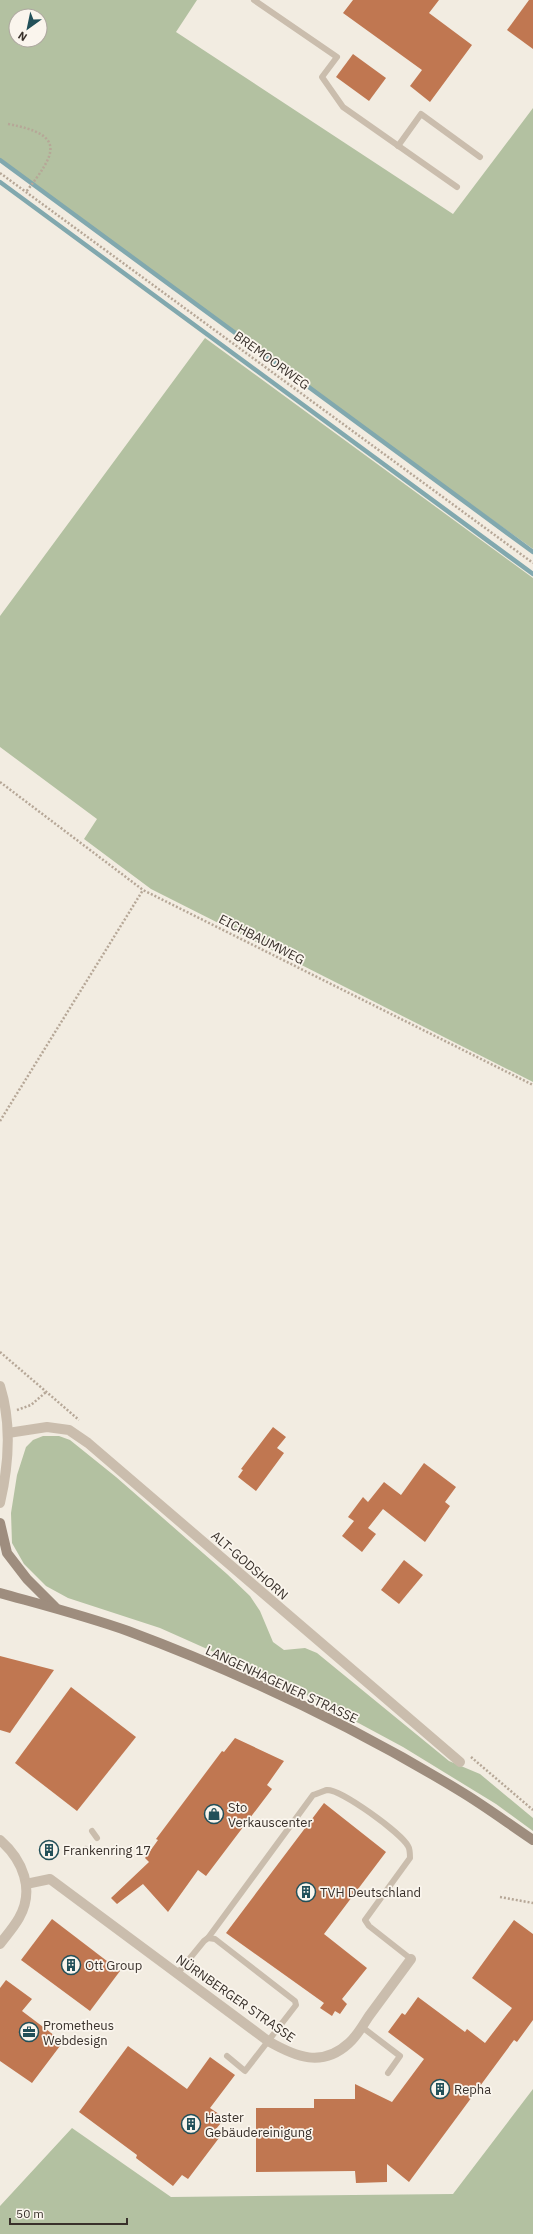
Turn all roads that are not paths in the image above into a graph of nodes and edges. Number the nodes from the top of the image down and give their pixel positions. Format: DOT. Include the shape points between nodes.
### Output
graph roads {
  1 [pos="254,0"];
  2 [pos="398,146"];
  3 [pos="480,156"];
  4 [pos="457,187"];
  5 [pos="0,1386"];
  6 [pos="8,1434"];
  7 [pos="0,1502"];
  8 [pos="1,1531"];
  9 [pos="0,1593"];
  10 [pos="56,1609"];
  11 [pos="460,1762"];
  12 [pos="92,1831"];
  13 [pos="97,1838"];
  14 [pos="0,1840"];
  15 [pos="533,1840"];
  16 [pos="26,1884"];
  17 [pos="208,1938"];
  18 [pos="0,1944"];
  19 [pos="411,1959"];
  20 [pos="177,1974"];
  21 [pos="362,2026"];
  22 [pos="268,2041"];
  23 [pos="227,2056"];
  24 [pos="388,2072"];
  1 -- 2 [label="lane" via="337,57 322,77 343,107"];
  2 -- 3 [label="lane" via="421,114"];
  2 -- 4 [label="lane"];
  5 -- 6 [label="street" via="7,1413"];
  6 -- 7 [label="street" via="6,1477"];
  6 -- 11 [label="street, ALT-GODSHORN" via="47,1427 69,1430 88,1443"];
  8 -- 10 [label="main road" via="7,1553 27,1579"];
  9 -- 10 [label="main road, LANGENHAGENER STRASSE"];
  10 -- 15 [label="main road, LANGENHAGENER STRASSE" via="126,1630 277,1693 382,1746 454,1788"];
  12 -- 13 [label="lane"];
  14 -- 16 [label="street" via="24,1871"];
  16 -- 18 [label="street" via="25,1903 19,1918"];
  16 -- 20 [label="street, NÜRNBERGER STRASSE" via="50,1879"];
  17 -- 19 [label="lane" via="312,1795 328,1790 342,1794 398,1834 409,1846 410,1858 365,1920"];
  17 -- 20 [label="lane"];
  17 -- 22 [label="lane" via="215,1939 295,2001 296,2005"];
  19 -- 21 [label="street, NÜRNBERGER STRASSE"];
  20 -- 22 [label="street, NÜRNBERGER STRASSE"];
  21 -- 22 [label="street, NÜRNBERGER STRASSE" via="350,2043 334,2055 317,2058 297,2056"];
  21 -- 24 [label="lane" via="400,2056"];
  22 -- 23 [label="lane" via="245,2071"];
}
